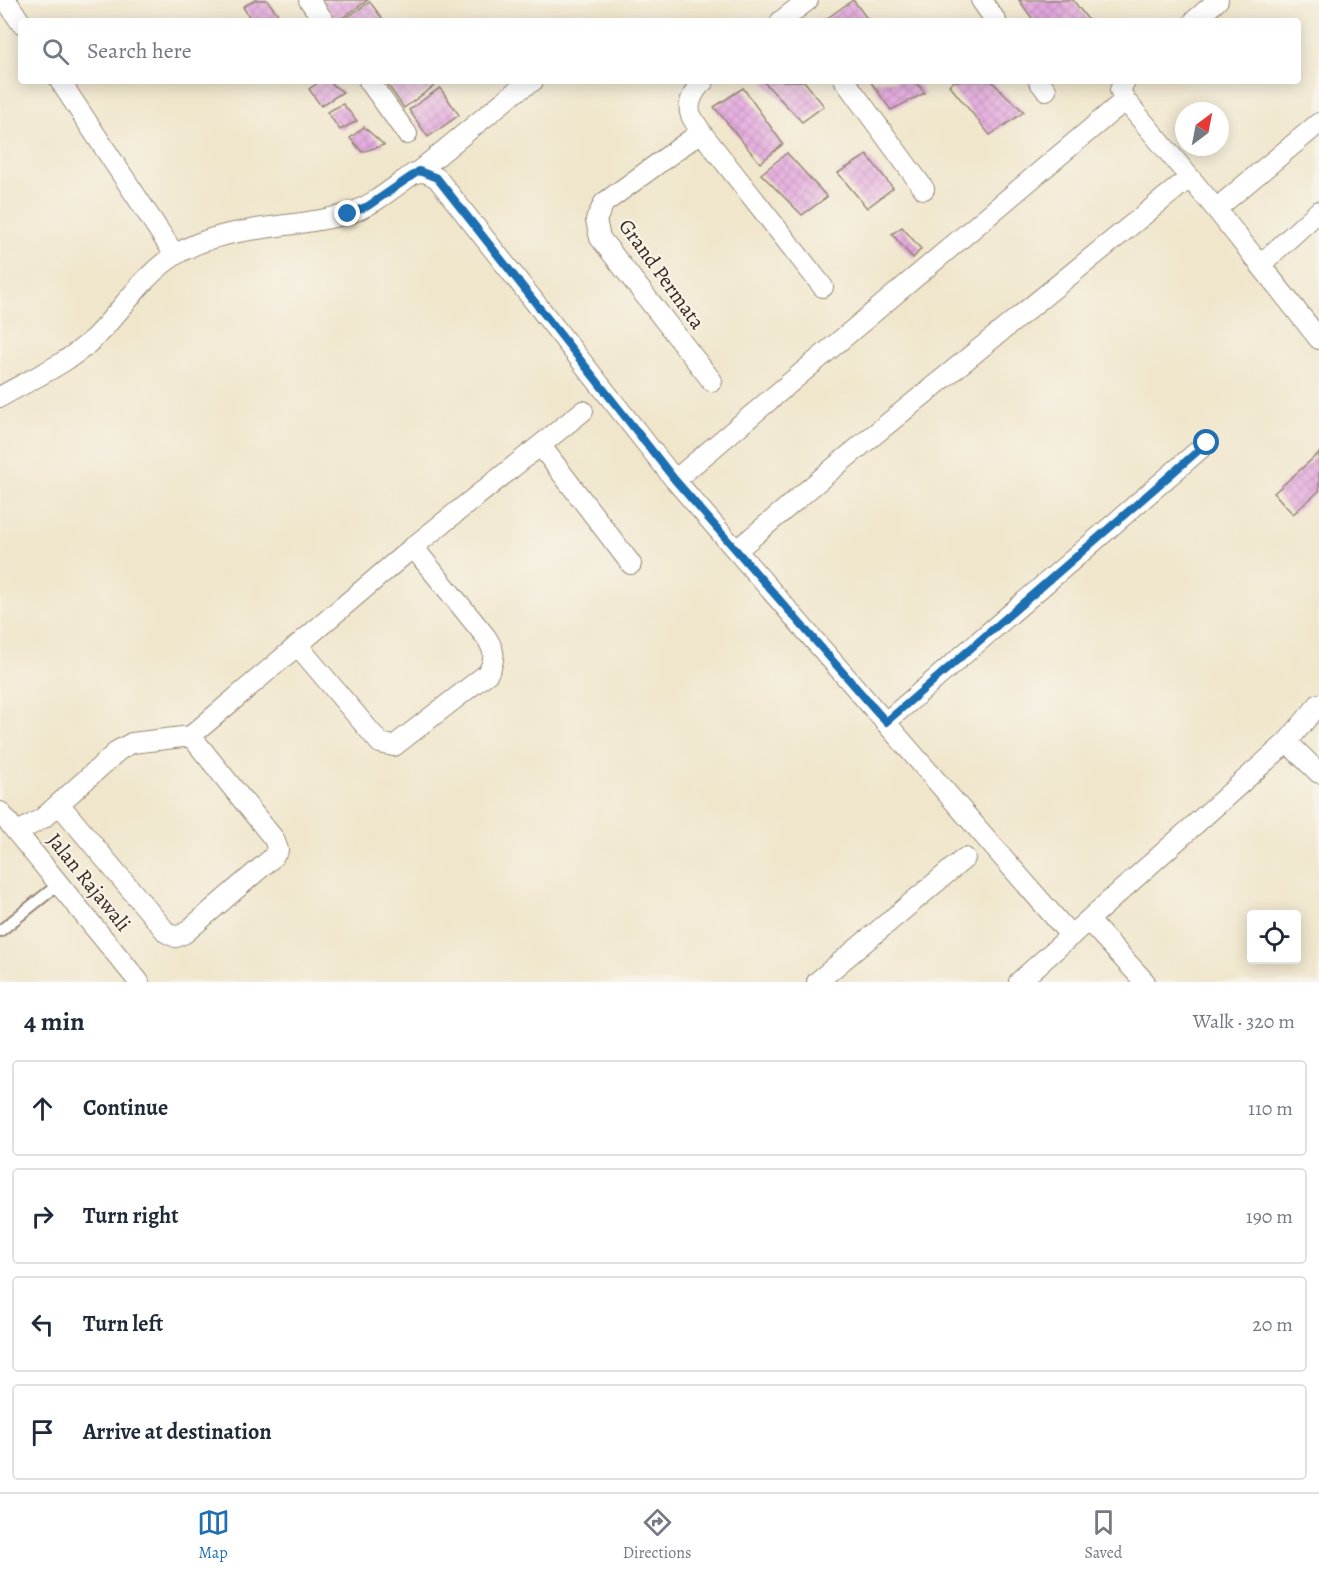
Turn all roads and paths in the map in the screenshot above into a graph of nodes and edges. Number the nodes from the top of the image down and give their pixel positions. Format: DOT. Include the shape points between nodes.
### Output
graph roads {
  1 [pos="6,0"];
  2 [pos="309,0"];
  3 [pos="981,0"];
  4 [pos="1218,0"];
  5 [pos="18,18"];
  6 [pos="322,18"];
  7 [pos="994,18"];
  8 [pos="1197,18"];
  9 [pos="62,84"];
  10 [pos="371,84"];
  11 [pos="528,84"];
  12 [pos="700,84"];
  13 [pos="847,84"];
  14 [pos="1125,90"];
  15 [pos="1319,123"];
  16 [pos="702,132"];
  17 [pos="407,134"];
  18 [pos="419,171"];
  19 [pos="1189,178"];
  20 [pos="924,189"];
  21 [pos="1216,209"];
  22 [pos="1319,211"];
  23 [pos="176,255"];
  24 [pos="1260,265"];
  25 [pos="823,287"];
  26 [pos="1319,339"];
  27 [pos="712,381"];
  28 [pos="0,397"];
  29 [pos="583,411"];
  30 [pos="1207,443"];
  31 [pos="541,446"];
  32 [pos="675,480"];
  33 [pos="412,547"];
  34 [pos="737,550"];
  35 [pos="631,564"];
  36 [pos="298,645"];
  37 [pos="1319,704"];
  38 [pos="886,722"];
  39 [pos="191,736"];
  40 [pos="1287,742"];
  41 [pos="1319,773"];
  42 [pos="59,804"];
  43 [pos="0,812"];
  44 [pos="18,832"];
  45 [pos="965,858"];
  46 [pos="59,884"];
  47 [pos="1088,921"];
  48 [pos="0,931"];
  49 [pos="1071,936"];
  50 [pos="139,982"];
  51 [pos="817,982"];
  52 [pos="1019,982"];
  53 [pos="1145,982"];
  1 -- 5 [label="street"];
  2 -- 6 [label="street"];
  3 -- 7 [label="street"];
  4 -- 8 [label="street"];
  9 -- 23 [label="street"];
  10 -- 17 [label="street"];
  11 -- 18 [label="street"];
  12 -- 16 [label="street" via="690,101 690,113"];
  13 -- 20 [label="street"];
  14 -- 19 [label="street"];
  14 -- 32 [label="street"];
  15 -- 21 [label="street"];
  16 -- 25 [label="street"];
  16 -- 27 [label="street, Grand Permata" via="604,203 596,220 600,238"];
  18 -- 23 [label="street" via="368,206 348,214 210,238"];
  18 -- 32 [label="street" via="437,178"];
  19 -- 21 [label="street"];
  19 -- 34 [label="street"];
  21 -- 24 [label="street"];
  22 -- 24 [label="street"];
  23 -- 28 [label="street" via="148,277 93,339 72,356"];
  24 -- 26 [label="street"];
  29 -- 31 [label="street"];
  30 -- 38 [label="street"];
  31 -- 33 [label="street"];
  31 -- 35 [label="street"];
  32 -- 34 [label="street"];
  33 -- 36 [label="street"];
  33 -- 36 [label="street" via="494,648 495,660 488,672 394,746 380,743"];
  34 -- 38 [label="street"];
  36 -- 39 [label="street"];
  37 -- 40 [label="street"];
  38 -- 49 [label="street"];
  39 -- 42 [label="street" via="132,743"];
  39 -- 42 [label="street" via="274,839 278,850 185,933 176,937 167,933"];
  40 -- 41 [label="street"];
  40 -- 47 [label="street"];
  42 -- 44 [label="street"];
  43 -- 44 [label="street, Jalan Rajawali"];
  44 -- 46 [label="street, Jalan Rajawali"];
  45 -- 51 [label="street"];
  46 -- 48 [label="lane"];
  46 -- 50 [label="street, Jalan Rajawali"];
  47 -- 49 [label="street"];
  47 -- 53 [label="street"];
  49 -- 52 [label="street"];
}
